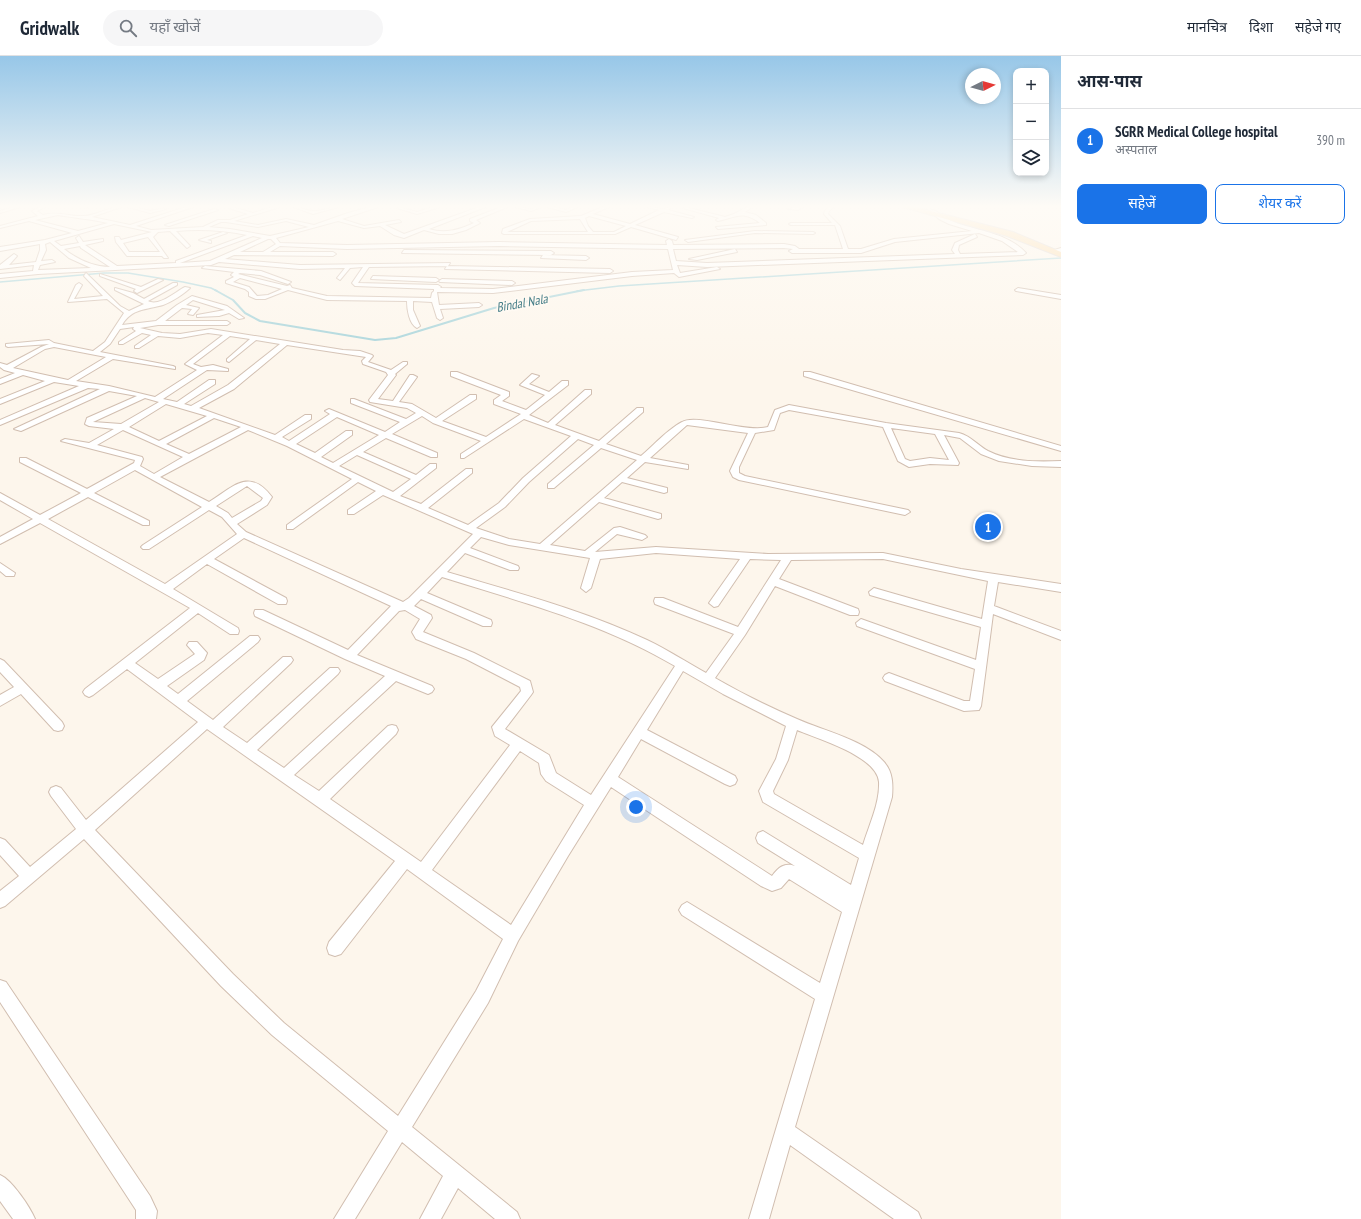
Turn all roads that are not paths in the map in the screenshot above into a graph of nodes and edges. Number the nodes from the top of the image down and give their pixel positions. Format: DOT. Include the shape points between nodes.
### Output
graph roads {
  1 [pos="38,260"];
  2 [pos="77,260"];
  3 [pos="107,260"];
  4 [pos="132,260"];
  5 [pos="171,260"];
  6 [pos="182,260"];
  7 [pos="219,260"];
  8 [pos="222,260"];
  9 [pos="309,260"];
  10 [pos="448,260"];
  11 [pos="683,260"];
  12 [pos="817,260"];
  13 [pos="933,260"];
  14 [pos="673,261"];
  15 [pos="792,261"];
  16 [pos="52,262"];
  17 [pos="174,263"];
  18 [pos="36,264"];
  19 [pos="159,266"];
  20 [pos="167,266"];
  21 [pos="367,266"];
  22 [pos="2,267"];
  23 [pos="137,267"];
  24 [pos="300,267"];
  25 [pos="348,267"];
  26 [pos="116,268"];
  27 [pos="490,268"];
  28 [pos="444,269"];
  29 [pos="561,269"];
  30 [pos="587,270"];
  31 [pos="391,271"];
  32 [pos="610,271"];
  33 [pos="676,271"];
  34 [pos="34,272"];
  35 [pos="100,272"];
  36 [pos="409,272"];
  37 [pos="240,273"];
  38 [pos="86,275"];
  39 [pos="0,276"];
  40 [pos="340,278"];
  41 [pos="373,278"];
  42 [pos="149,279"];
  43 [pos="592,279"];
  44 [pos="160,280"];
  45 [pos="488,282"];
  46 [pos="561,282"];
  47 [pos="552,283"];
  48 [pos="175,284"];
  49 [pos="295,284"];
  50 [pos="79,285"];
  51 [pos="440,285"];
  52 [pos="134,286"];
  53 [pos="187,288"];
  54 [pos="288,288"];
  55 [pos="117,289"];
  56 [pos="142,289"];
  57 [pos="1018,290"];
  58 [pos="131,294"];
  59 [pos="109,297"];
  60 [pos="1061,298"];
  61 [pos="334,299"];
  62 [pos="410,300"];
  63 [pos="146,303"];
  64 [pos="434,303"];
  65 [pos="479,305"];
  66 [pos="179,306"];
  67 [pos="231,310"];
  68 [pos="128,313"];
  69 [pos="191,314"];
  70 [pos="241,318"];
  71 [pos="440,318"];
  72 [pos="158,323"];
  73 [pos="184,323"];
  74 [pos="227,323"];
  75 [pos="417,326"];
  76 [pos="119,327"];
  77 [pos="139,328"];
  78 [pos="158,333"];
  79 [pos="228,334"];
  80 [pos="255,338"];
  81 [pos="285,343"];
  82 [pos="121,344"];
  83 [pos="8,345"];
  84 [pos="50,346"];
  85 [pos="137,347"];
  86 [pos="94,353"];
  87 [pos="111,357"];
  88 [pos="229,360"];
  89 [pos="405,363"];
  90 [pos="3,367"];
  91 [pos="173,368"];
  92 [pos="202,370"];
  93 [pos="226,370"];
  94 [pos="22,373"];
  95 [pos="391,373"];
  96 [pos="454,374"];
  97 [pos="807,374"];
  98 [pos="535,376"];
  99 [pos="413,377"];
  100 [pos="52,380"];
  101 [pos="0,382"];
  102 [pos="212,382"];
  103 [pos="68,383"];
  104 [pos="565,383"];
  105 [pos="86,386"];
  106 [pos="109,388"];
  107 [pos="515,389"];
  108 [pos="588,392"];
  109 [pos="506,394"];
  110 [pos="550,395"];
  111 [pos="144,396"];
  112 [pos="473,397"];
  113 [pos="161,400"];
  114 [pos="373,400"];
  115 [pos="0,402"];
  116 [pos="395,403"];
  117 [pos="178,405"];
  118 [pos="192,409"];
  119 [pos="640,410"];
  120 [pos="420,414"];
  121 [pos="214,415"];
  122 [pos="525,415"];
  123 [pos="308,417"];
  124 [pos="436,421"];
  125 [pos="406,422"];
  126 [pos="0,423"];
  127 [pos="886,425"];
  128 [pos="549,426"];
  129 [pos="122,427"];
  130 [pos="247,427"];
  131 [pos="18,429"];
  132 [pos="759,430"];
  133 [pos="938,432"];
  134 [pos="349,433"];
  135 [pos="386,435"];
  136 [pos="576,436"];
  137 [pos="277,437"];
  138 [pos="487,440"];
  139 [pos="65,441"];
  140 [pos="161,443"];
  141 [pos="290,444"];
  142 [pos="601,444"];
  143 [pos="90,446"];
  144 [pos="1061,449"];
  145 [pos="357,452"];
  146 [pos="434,454"];
  147 [pos="464,456"];
  148 [pos="189,457"];
  149 [pos="315,457"];
  150 [pos="642,459"];
  151 [pos="23,460"];
  152 [pos="1061,464"];
  153 [pos="333,466"];
  154 [pos="433,466"];
  155 [pos="135,467"];
  156 [pos="685,467"];
  157 [pos="469,472"];
  158 [pos="154,477"];
  159 [pos="417,478"];
  160 [pos="357,479"];
  161 [pos="620,479"];
  162 [pos="551,486"];
  163 [pos="664,490"];
  164 [pos="382,491"];
  165 [pos="88,494"];
  166 [pos="0,496"];
  167 [pos="394,496"];
  168 [pos="598,499"];
  169 [pos="210,506"];
  170 [pos="422,508"];
  171 [pos="351,512"];
  172 [pos="905,512"];
  173 [pos="658,516"];
  174 [pos="42,519"];
  175 [pos="146,523"];
  176 [pos="231,523"];
  177 [pos="290,527"];
  178 [pos="474,531"];
  179 [pos="243,534"];
  180 [pos="642,537"];
  181 [pos="0,542"];
  182 [pos="146,547"];
  183 [pos="542,547"];
  184 [pos="463,549"];
  185 [pos="592,555"];
  186 [pos="747,556"];
  187 [pos="787,558"];
  188 [pos="207,560"];
  189 [pos="0,566"];
  190 [pos="514,568"];
  191 [pos="10,573"];
  192 [pos="440,573"];
  193 [pos="993,579"];
  194 [pos="773,581"];
  195 [pos="586,588"];
  196 [pos="1061,588"];
  197 [pos="164,590"];
  198 [pos="874,592"];
  199 [pos="420,594"];
  200 [pos="282,601"];
  201 [pos="659,601"];
  202 [pos="714,603"];
  203 [pos="403,606"];
  204 [pos="198,608"];
  205 [pos="989,608"];
  206 [pos="854,612"];
  207 [pos="259,613"];
  208 [pos="487,623"];
  209 [pos="861,623"];
  210 [pos="987,625"];
  211 [pos="234,631"];
  212 [pos="741,632"];
  213 [pos="1061,636"];
  214 [pos="254,639"];
  215 [pos="193,645"];
  216 [pos="349,656"];
  217 [pos="287,660"];
  218 [pos="126,662"];
  219 [pos="0,664"];
  220 [pos="682,664"];
  221 [pos="980,666"];
  222 [pos="334,671"];
  223 [pos="393,676"];
  224 [pos="889,678"];
  225 [pos="706,680"];
  226 [pos="159,685"];
  227 [pos="22,687"];
  228 [pos="428,689"];
  229 [pos="89,692"];
  230 [pos="0,701"];
  231 [pos="179,701"];
  232 [pos="794,723"];
  233 [pos="211,724"];
  234 [pos="58,726"];
  235 [pos="392,730"];
  236 [pos="639,732"];
  237 [pos="518,744"];
  238 [pos="248,750"];
  239 [pos="284,776"];
  240 [pos="610,779"];
  241 [pos="730,780"];
  242 [pos="56,792"];
  243 [pos="319,800"];
  244 [pos="594,804"];
  245 [pos="85,830"];
  246 [pos="763,838"];
  247 [pos="0,845"];
  248 [pos="866,854"];
  249 [pos="405,860"];
  250 [pos="422,872"];
  251 [pos="30,876"];
  252 [pos="0,901"];
  253 [pos="853,902"];
  254 [pos="687,910"];
  255 [pos="513,936"];
  256 [pos="335,948"];
  257 [pos="0,988"];
  258 [pos="824,995"];
  259 [pos="399,1129"];
  260 [pos="784,1130"];
  261 [pos="455,1174"];
  262 [pos="0,1185"];
  263 [pos="25,1219"];
  264 [pos="146,1219"];
  265 [pos="344,1219"];
  266 [pos="430,1219"];
  267 [pos="510,1219"];
  268 [pos="759,1219"];
  269 [pos="911,1219"];
  1 -- 18 [label="street"];
  2 -- 35 [label="street"];
  3 -- 26 [label="street"];
  4 -- 23 [label="street"];
  5 -- 17 [label="street"];
  6 -- 17 [label="street"];
  7 -- 20 [label="street"];
  8 -- 24 [label="street"];
  9 -- 24 [label="street"];
  10 -- 28 [label="street"];
  11 -- 14 [label="street"];
  12 -- 15 [label="street"];
  13 -- 33 [label="street" via="730,268 685,275 679,275"];
  14 -- 15 [label="street" via="707,265"];
  14 -- 33 [label="street"];
  16 -- 18 [label="street"];
  17 -- 20 [label="street"];
  18 -- 22 [label="street"];
  18 -- 34 [label="street"];
  19 -- 20 [label="street"];
  19 -- 23 [label="street"];
  19 -- 37 [label="street" via="157,270 212,268"];
  21 -- 25 [label="street"];
  21 -- 28 [label="street"];
  21 -- 51 [label="street" via="356,284"];
  23 -- 26 [label="street"];
  24 -- 25 [label="street"];
  25 -- 40 [label="street"];
  26 -- 35 [label="street"];
  27 -- 28 [label="street"];
  27 -- 29 [label="street"];
  27 -- 45 [label="street"];
  28 -- 51 [label="street"];
  29 -- 30 [label="street"];
  29 -- 46 [label="street"];
  30 -- 32 [label="street"];
  30 -- 43 [label="street"];
  31 -- 36 [label="street"];
  33 -- 43 [label="street"];
  34 -- 35 [label="street"];
  34 -- 39 [label="street"];
  35 -- 52 [label="street"];
  37 -- 49 [label="street" via="265,274"];
  37 -- 54 [label="street"];
  37 -- 54 [label="street" via="228,282 247,288 252,292 251,295 257,298 270,296"];
  38 -- 59 [label="street"];
  41 -- 51 [label="street"];
  42 -- 52 [label="street"];
  43 -- 46 [label="street"];
  44 -- 56 [label="street"];
  45 -- 47 [label="street"];
  45 -- 51 [label="street"];
  46 -- 47 [label="street"];
  47 -- 51 [label="street" via="488,291"];
  48 -- 63 [label="street"];
  49 -- 54 [label="street"];
  49 -- 61 [label="street" via="315,289"];
  50 -- 59 [label="street" via="70,301"];
  51 -- 64 [label="street"];
  52 -- 56 [label="street"];
  53 -- 63 [label="street" via="160,304"];
  54 -- 61 [label="street"];
  55 -- 58 [label="street"];
  56 -- 58 [label="street"];
  57 -- 60 [label="street"];
  58 -- 63 [label="street"];
  59 -- 68 [label="street"];
  61 -- 62 [label="street"];
  62 -- 64 [label="street"];
  62 -- 75 [label="street" via="410,310"];
  63 -- 68 [label="street"];
  64 -- 65 [label="street"];
  64 -- 71 [label="street"];
  66 -- 67 [label="street" via="194,298"];
  66 -- 69 [label="street" via="196,308"];
  66 -- 72 [label="street"];
  67 -- 70 [label="street"];
  67 -- 73 [label="street" via="215,315 193,317"];
  68 -- 76 [label="street" via="121,319"];
  72 -- 73 [label="street"];
  72 -- 77 [label="street"];
  73 -- 74 [label="street"];
  76 -- 77 [label="street"];
  76 -- 86 [label="street" via="106,344"];
  77 -- 78 [label="street"];
  77 -- 82 [label="street"];
  78 -- 79 [label="street" via="188,336 208,331"];
  78 -- 85 [label="street"];
  79 -- 80 [label="street"];
  79 -- 92 [label="street" via="188,364"];
  80 -- 81 [label="street"];
  80 -- 88 [label="street"];
  81 -- 95 [label="street" via="343,352 356,351 370,356 365,363"];
  81 -- 118 [label="street" via="226,390"];
  83 -- 84 [label="street" via="49,342"];
  84 -- 86 [label="street" via="57,345"];
  84 -- 90 [label="street"];
  86 -- 87 [label="street"];
  87 -- 91 [label="street"];
  87 -- 103 [label="street"];
  89 -- 95 [label="street"];
  90 -- 94 [label="street"];
  92 -- 93 [label="street" via="210,367"];
  92 -- 113 [label="street"];
  94 -- 100 [label="street"];
  94 -- 101 [label="street"];
  95 -- 114 [label="street" via="391,377"];
  96 -- 109 [label="street"];
  97 -- 144 [label="street"];
  98 -- 110 [label="street" via="524,385"];
  99 -- 116 [label="street"];
  100 -- 103 [label="street"];
  100 -- 115 [label="street"];
  102 -- 117 [label="street"];
  103 -- 105 [label="street"];
  104 -- 110 [label="street"];
  105 -- 106 [label="street"];
  105 -- 126 [label="street"];
  106 -- 111 [label="street"];
  106 -- 131 [label="street"];
  107 -- 109 [label="street"];
  108 -- 128 [label="street"];
  109 -- 122 [label="street" via="497,402"];
  110 -- 122 [label="street"];
  111 -- 113 [label="street"];
  111 -- 129 [label="street" via="89,422 91,425"];
  112 -- 124 [label="street"];
  113 -- 117 [label="street"];
  113 -- 129 [label="street"];
  114 -- 116 [label="street"];
  114 -- 125 [label="street" via="353,400"];
  116 -- 120 [label="street" via="409,406"];
  117 -- 118 [label="street"];
  118 -- 121 [label="street"];
  119 -- 142 [label="street"];
  120 -- 124 [label="street"];
  120 -- 125 [label="street"];
  121 -- 130 [label="street"];
  121 -- 140 [label="street"];
  122 -- 128 [label="street"];
  122 -- 138 [label="street"];
  123 -- 137 [label="street"];
  124 -- 138 [label="street"];
  125 -- 135 [label="street"];
  127 -- 132 [label="street" via="790,407 778,410 771,428"];
  127 -- 133 [label="street"];
  127 -- 133 [label="street" via="902,461 910,464 930,461 955,463"];
  128 -- 136 [label="street"];
  129 -- 140 [label="street"];
  129 -- 143 [label="street"];
  130 -- 137 [label="street"];
  130 -- 148 [label="street"];
  132 -- 150 [label="street" via="685,423"];
  132 -- 172 [label="street" via="735,467 736,475"];
  133 -- 152 [label="street" via="963,436 982,451 1001,458 1030,464"];
  134 -- 149 [label="street"];
  135 -- 141 [label="street" via="332,412"];
  135 -- 145 [label="street"];
  135 -- 146 [label="street"];
  136 -- 142 [label="street"];
  136 -- 178 [label="street"];
  137 -- 141 [label="street"];
  138 -- 147 [label="street"];
  139 -- 143 [label="street"];
  140 -- 148 [label="street"];
  141 -- 149 [label="street"];
  142 -- 150 [label="street"];
  142 -- 162 [label="street"];
  143 -- 155 [label="street" via="139,459"];
  145 -- 153 [label="street"];
  145 -- 159 [label="street"];
  148 -- 158 [label="street"];
  149 -- 153 [label="street"];
  150 -- 156 [label="street"];
  150 -- 161 [label="street"];
  151 -- 165 [label="street"];
  153 -- 160 [label="street"];
  154 -- 159 [label="street"];
  155 -- 158 [label="street"];
  155 -- 165 [label="street"];
  157 -- 170 [label="street"];
  158 -- 169 [label="street"];
  159 -- 167 [label="street"];
  160 -- 164 [label="street"];
  160 -- 177 [label="street"];
  161 -- 163 [label="street"];
  161 -- 168 [label="street"];
  164 -- 167 [label="street"];
  164 -- 171 [label="street"];
  165 -- 174 [label="street"];
  165 -- 175 [label="street"];
  166 -- 174 [label="street"];
  167 -- 170 [label="street"];
  168 -- 173 [label="street"];
  168 -- 183 [label="street"];
  169 -- 176 [label="street" via="228,517"];
  169 -- 176 [label="street" via="248,483 268,498"];
  169 -- 182 [label="street"];
  170 -- 178 [label="street"];
  174 -- 181 [label="street"];
  174 -- 197 [label="street"];
  176 -- 179 [label="street"];
  178 -- 183 [label="street" via="508,542"];
  178 -- 184 [label="street"];
  179 -- 188 [label="street"];
  179 -- 203 [label="street"];
  180 -- 185 [label="street" via="620,530 614,531"];
  183 -- 185 [label="street"];
  184 -- 190 [label="street"];
  184 -- 192 [label="street"];
  185 -- 186 [label="street" via="616,556 656,550"];
  185 -- 195 [label="street"];
  186 -- 187 [label="street"];
  186 -- 202 [label="street"];
  187 -- 193 [label="street" via="883,556"];
  187 -- 194 [label="street"];
  188 -- 197 [label="street"];
  188 -- 200 [label="street"];
  189 -- 191 [label="street"];
  192 -- 199 [label="street"];
  192 -- 220 [label="street" via="580,618 639,642"];
  193 -- 196 [label="street"];
  193 -- 205 [label="street"];
  194 -- 206 [label="street"];
  194 -- 212 [label="street"];
  197 -- 204 [label="street"];
  198 -- 210 [label="street"];
  199 -- 203 [label="street"];
  199 -- 208 [label="street"];
  201 -- 212 [label="street"];
  203 -- 216 [label="street" via="396,607"];
  203 -- 237 [label="street" via="427,618 417,632 420,636 470,656 526,684 527,692 498,730 500,734"];
  204 -- 211 [label="street"];
  204 -- 218 [label="street"];
  205 -- 210 [label="street"];
  205 -- 213 [label="street"];
  207 -- 216 [label="street"];
  209 -- 221 [label="street"];
  210 -- 221 [label="street"];
  212 -- 225 [label="street"];
  214 -- 231 [label="street"];
  215 -- 226 [label="street" via="201,653 200,657"];
  216 -- 223 [label="street"];
  217 -- 233 [label="street"];
  218 -- 226 [label="street"];
  218 -- 229 [label="street"];
  219 -- 227 [label="street"];
  220 -- 225 [label="street"];
  220 -- 236 [label="street"];
  221 -- 224 [label="street" via="977,703 971,707"];
  222 -- 238 [label="street"];
  223 -- 228 [label="street"];
  223 -- 239 [label="street"];
  225 -- 232 [label="street"];
  226 -- 231 [label="street"];
  227 -- 230 [label="street"];
  227 -- 234 [label="street"];
  231 -- 233 [label="street"];
  232 -- 248 [label="street" via="845,745 881,768 886,783 885,797"];
  232 -- 248 [label="street" via="782,760 766,791 768,798"];
  233 -- 238 [label="street"];
  233 -- 245 [label="street"];
  235 -- 243 [label="street"];
  236 -- 240 [label="street"];
  236 -- 241 [label="street"];
  237 -- 244 [label="street" via="544,759 551,777"];
  237 -- 250 [label="street"];
  238 -- 239 [label="street"];
  239 -- 243 [label="street"];
  240 -- 244 [label="street"];
  240 -- 253 [label="street" via="766,881 776,883 784,872 791,872"];
  242 -- 245 [label="street"];
  243 -- 249 [label="street"];
  244 -- 255 [label="street"];
  245 -- 251 [label="street"];
  245 -- 259 [label="street" via="278,1029"];
  246 -- 253 [label="street"];
  247 -- 251 [label="street"];
  248 -- 253 [label="street"];
  249 -- 250 [label="street"];
  249 -- 256 [label="street"];
  250 -- 255 [label="street"];
  251 -- 252 [label="street"];
  253 -- 258 [label="street"];
  254 -- 258 [label="street"];
  255 -- 259 [label="street" via="482,997"];
  257 -- 264 [label="street" via="143,1203 147,1211"];
  258 -- 260 [label="street"];
  259 -- 261 [label="street"];
  259 -- 265 [label="street"];
  260 -- 268 [label="street"];
  260 -- 269 [label="street"];
  261 -- 266 [label="street"];
  261 -- 267 [label="street"];
  262 -- 263 [label="street"];
}
